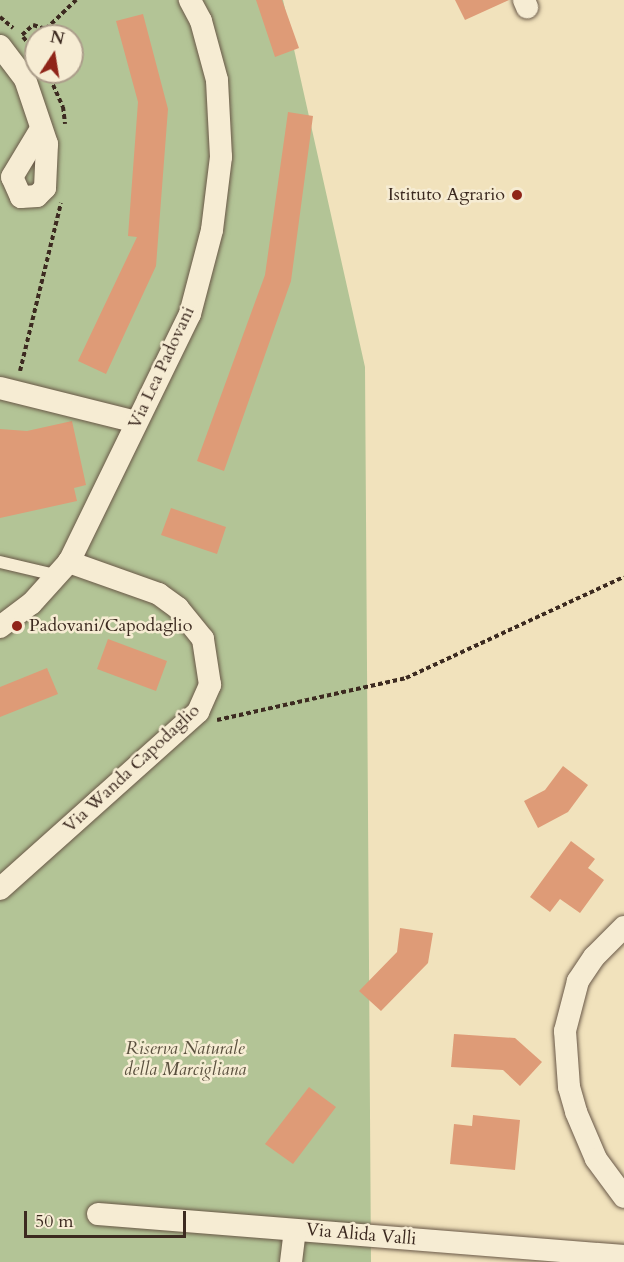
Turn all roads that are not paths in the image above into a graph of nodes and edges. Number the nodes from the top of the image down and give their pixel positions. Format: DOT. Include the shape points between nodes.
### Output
graph roads {
  1 [pos="190,0"];
  2 [pos="0,46"];
  3 [pos="41,129"];
  4 [pos="7,390"];
  5 [pos="136,423"];
  6 [pos="0,562"];
  7 [pos="64,569"];
  8 [pos="0,627"];
  9 [pos="0,889"];
  10 [pos="624,927"];
  11 [pos="624,1197"];
  12 [pos="98,1214"];
  13 [pos="295,1230"];
  14 [pos="624,1256"];
  15 [pos="291,1262"];
  1 -- 5 [label="street, Via Lea Padovani" via="217,80 221,158 214,219 190,314"];
  2 -- 3 [label="street" via="25,79"];
  4 -- 5 [label="street"];
  5 -- 7 [label="street, Via Lea Padovani"];
  6 -- 7 [label="lane"];
  7 -- 8 [label="street, Via Lea Padovani"];
  7 -- 9 [label="street, Via Wanda Capodaglio" via="137,585 178,608 203,639 210,685 198,712"];
  10 -- 11 [label="street" via="594,957 578,981 565,1031 569,1087 576,1112 596,1159"];
  12 -- 13 [label="street, Via Alida Valli"];
  13 -- 14 [label="street, Via Alida Valli"];
  13 -- 15 [label="street"];
}
